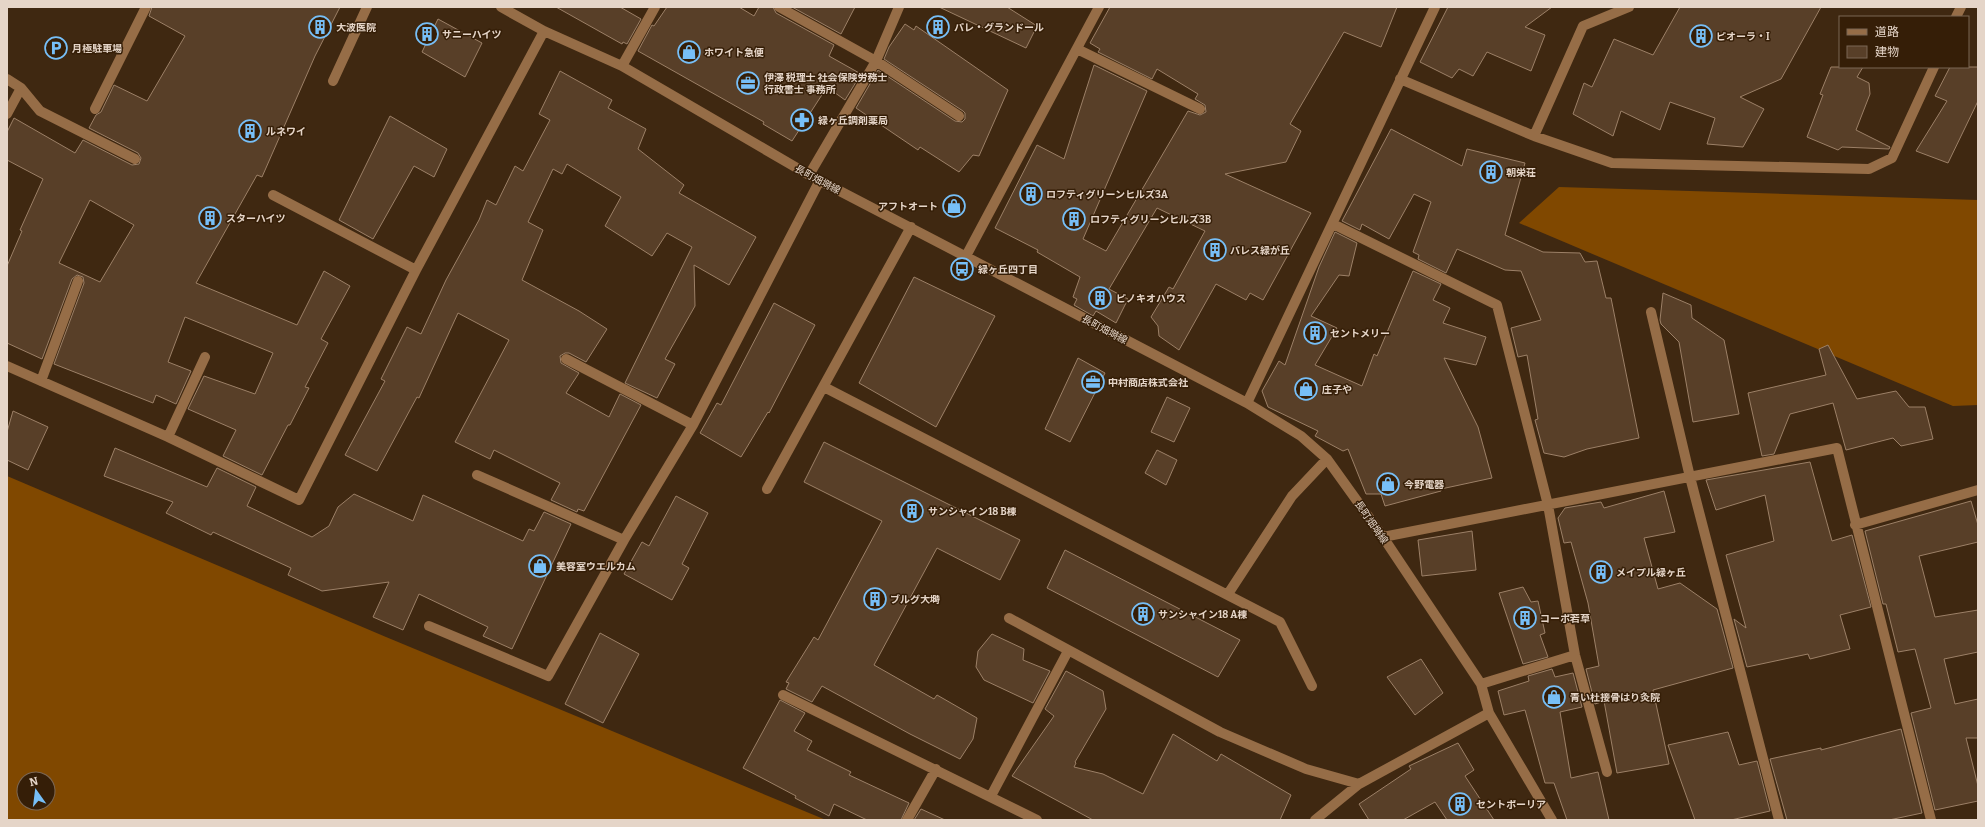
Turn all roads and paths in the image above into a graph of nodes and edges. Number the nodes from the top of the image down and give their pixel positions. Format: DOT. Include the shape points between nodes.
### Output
graph roads {
  1 [pos="146,7"];
  2 [pos="367,7"];
  3 [pos="501,7"];
  4 [pos="655,7"];
  5 [pos="779,7"];
  6 [pos="899,7"];
  7 [pos="1099,7"];
  8 [pos="1435,7"];
  9 [pos="1629,7"];
  10 [pos="1961,7"];
  11 [pos="1956,16"];
  12 [pos="544,31"];
  13 [pos="1077,49"];
  14 [pos="876,61"];
  15 [pos="622,66"];
  16 [pos="1934,68"];
  17 [pos="7,79"];
  18 [pos="1400,79"];
  19 [pos="333,81"];
  20 [pos="21,88"];
  21 [pos="95,109"];
  22 [pos="1200,109"];
  23 [pos="7,114"];
  24 [pos="959,116"];
  25 [pos="1534,136"];
  26 [pos="135,159"];
  27 [pos="809,174"];
  28 [pos="820,180"];
  29 [pos="273,195"];
  30 [pos="1333,224"];
  31 [pos="911,227"];
  32 [pos="966,256"];
  33 [pos="416,270"];
  34 [pos="78,281"];
  35 [pos="1651,312"];
  36 [pos="205,357"];
  37 [pos="566,359"];
  38 [pos="7,366"];
  39 [pos="41,381"];
  40 [pos="824,387"];
  41 [pos="1247,403"];
  42 [pos="693,425"];
  43 [pos="168,437"];
  44 [pos="1327,459"];
  45 [pos="476,475"];
  46 [pos="1690,477"];
  47 [pos="767,489"];
  48 [pos="1978,490"];
  49 [pos="1548,505"];
  50 [pos="1855,525"];
  51 [pos="1383,537"];
  52 [pos="624,540"];
  53 [pos="1228,594"];
  54 [pos="1009,618"];
  55 [pos="429,626"];
  56 [pos="1068,651"];
  57 [pos="1575,655"];
  58 [pos="1481,684"];
  59 [pos="1312,686"];
  60 [pos="783,695"];
  61 [pos="1488,713"];
  62 [pos="936,769"];
  63 [pos="1606,772"];
  64 [pos="1359,784"];
  65 [pos="991,796"];
  66 [pos="907,820"];
  67 [pos="1037,820"];
  68 [pos="1315,820"];
  69 [pos="1552,820"];
  70 [pos="1779,820"];
  71 [pos="1931,820"];
  1 -- 21 [label="street"];
  2 -- 19 [label="street"];
  3 -- 12 [label="street, 長町畑塒線"];
  4 -- 15 [label="street"];
  5 -- 14 [label="street"];
  6 -- 14 [label="street"];
  7 -- 13 [label="street"];
  8 -- 18 [label="street"];
  9 -- 25 [label="street" via="1583,26"];
  10 -- 11 [label="street"];
  12 -- 15 [label="street, 長町畑塒線"];
  12 -- 33 [label="street"];
  13 -- 22 [label="street"];
  13 -- 32 [label="street"];
  14 -- 24 [label="street"];
  14 -- 27 [label="street"];
  15 -- 27 [label="street, 長町畑塒線"];
  16 -- 25 [label="street" via="1892,158 1869,169 1612,163"];
  17 -- 20 [label="street"];
  18 -- 25 [label="street"];
  18 -- 30 [label="street"];
  20 -- 23 [label="street"];
  20 -- 26 [label="street" via="40,111"];
  27 -- 28 [label="street, 長町畑塒線"];
  28 -- 31 [label="street, 長町畑塒線"];
  28 -- 42 [label="street"];
  29 -- 33 [label="street"];
  30 -- 41 [label="street"];
  30 -- 49 [label="street" via="1497,305"];
  31 -- 32 [label="street, 長町畑塒線"];
  31 -- 40 [label="street"];
  32 -- 41 [label="street, 長町畑塒線"];
  33 -- 43 [label="street" via="299,500"];
  34 -- 39 [label="street"];
  35 -- 46 [label="street"];
  36 -- 43 [label="street"];
  37 -- 42 [label="street"];
  38 -- 39 [label="street"];
  39 -- 43 [label="street"];
  40 -- 47 [label="street"];
  40 -- 53 [label="street"];
  41 -- 44 [label="street, 長町畑塒線" via="1301,436"];
  42 -- 52 [label="street"];
  44 -- 51 [label="street, 長町畑塒線"];
  44 -- 53 [label="street" via="1292,496"];
  45 -- 52 [label="street"];
  46 -- 49 [label="street"];
  46 -- 50 [label="street" via="1836,448"];
  46 -- 70 [label="street"];
  48 -- 50 [label="street"];
  49 -- 51 [label="street"];
  49 -- 57 [label="street"];
  50 -- 71 [label="street"];
  51 -- 58 [label="street, 長町畑塒線"];
  52 -- 55 [label="street" via="548,676"];
  53 -- 59 [label="street" via="1280,622"];
  54 -- 56 [label="street"];
  56 -- 64 [label="street" via="1220,732 1306,769"];
  56 -- 65 [label="street"];
  57 -- 58 [label="street"];
  57 -- 63 [label="street"];
  58 -- 61 [label="street, 長町畑塒線"];
  60 -- 62 [label="street"];
  61 -- 64 [label="street"];
  61 -- 69 [label="street, 長町畑塒線"];
  62 -- 65 [label="street"];
  62 -- 66 [label="street"];
  64 -- 68 [label="street"];
  65 -- 67 [label="street"];
}
